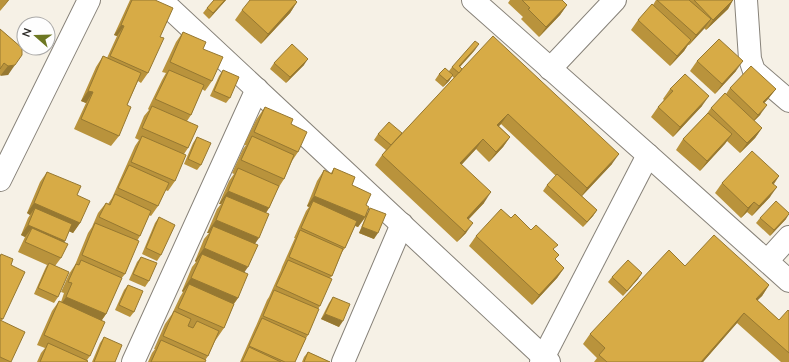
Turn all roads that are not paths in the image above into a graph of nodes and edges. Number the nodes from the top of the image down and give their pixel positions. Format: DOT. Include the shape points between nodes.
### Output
graph roads {
  1 [pos="89,0"];
  2 [pos="161,0"];
  3 [pos="473,0"];
  4 [pos="615,0"];
  5 [pos="746,0"];
  6 [pos="550,69"];
  7 [pos="257,89"];
  8 [pos="789,101"];
  9 [pos="648,155"];
  10 [pos="0,180"];
  11 [pos="402,224"];
  12 [pos="789,237"];
  13 [pos="767,261"];
  14 [pos="789,281"];
  15 [pos="544,360"];
  16 [pos="133,362"];
  17 [pos="344,362"];
  1 -- 10 [label="street"];
  2 -- 7 [label="street"];
  3 -- 6 [label="street"];
  4 -- 6 [label="street"];
  5 -- 8 [label="street" via="750,59 754,71"];
  6 -- 9 [label="street"];
  7 -- 11 [label="street"];
  7 -- 16 [label="street"];
  9 -- 13 [label="street"];
  9 -- 15 [label="street"];
  11 -- 15 [label="street"];
  11 -- 17 [label="street"];
  12 -- 13 [label="street"];
  13 -- 14 [label="street"];
}
